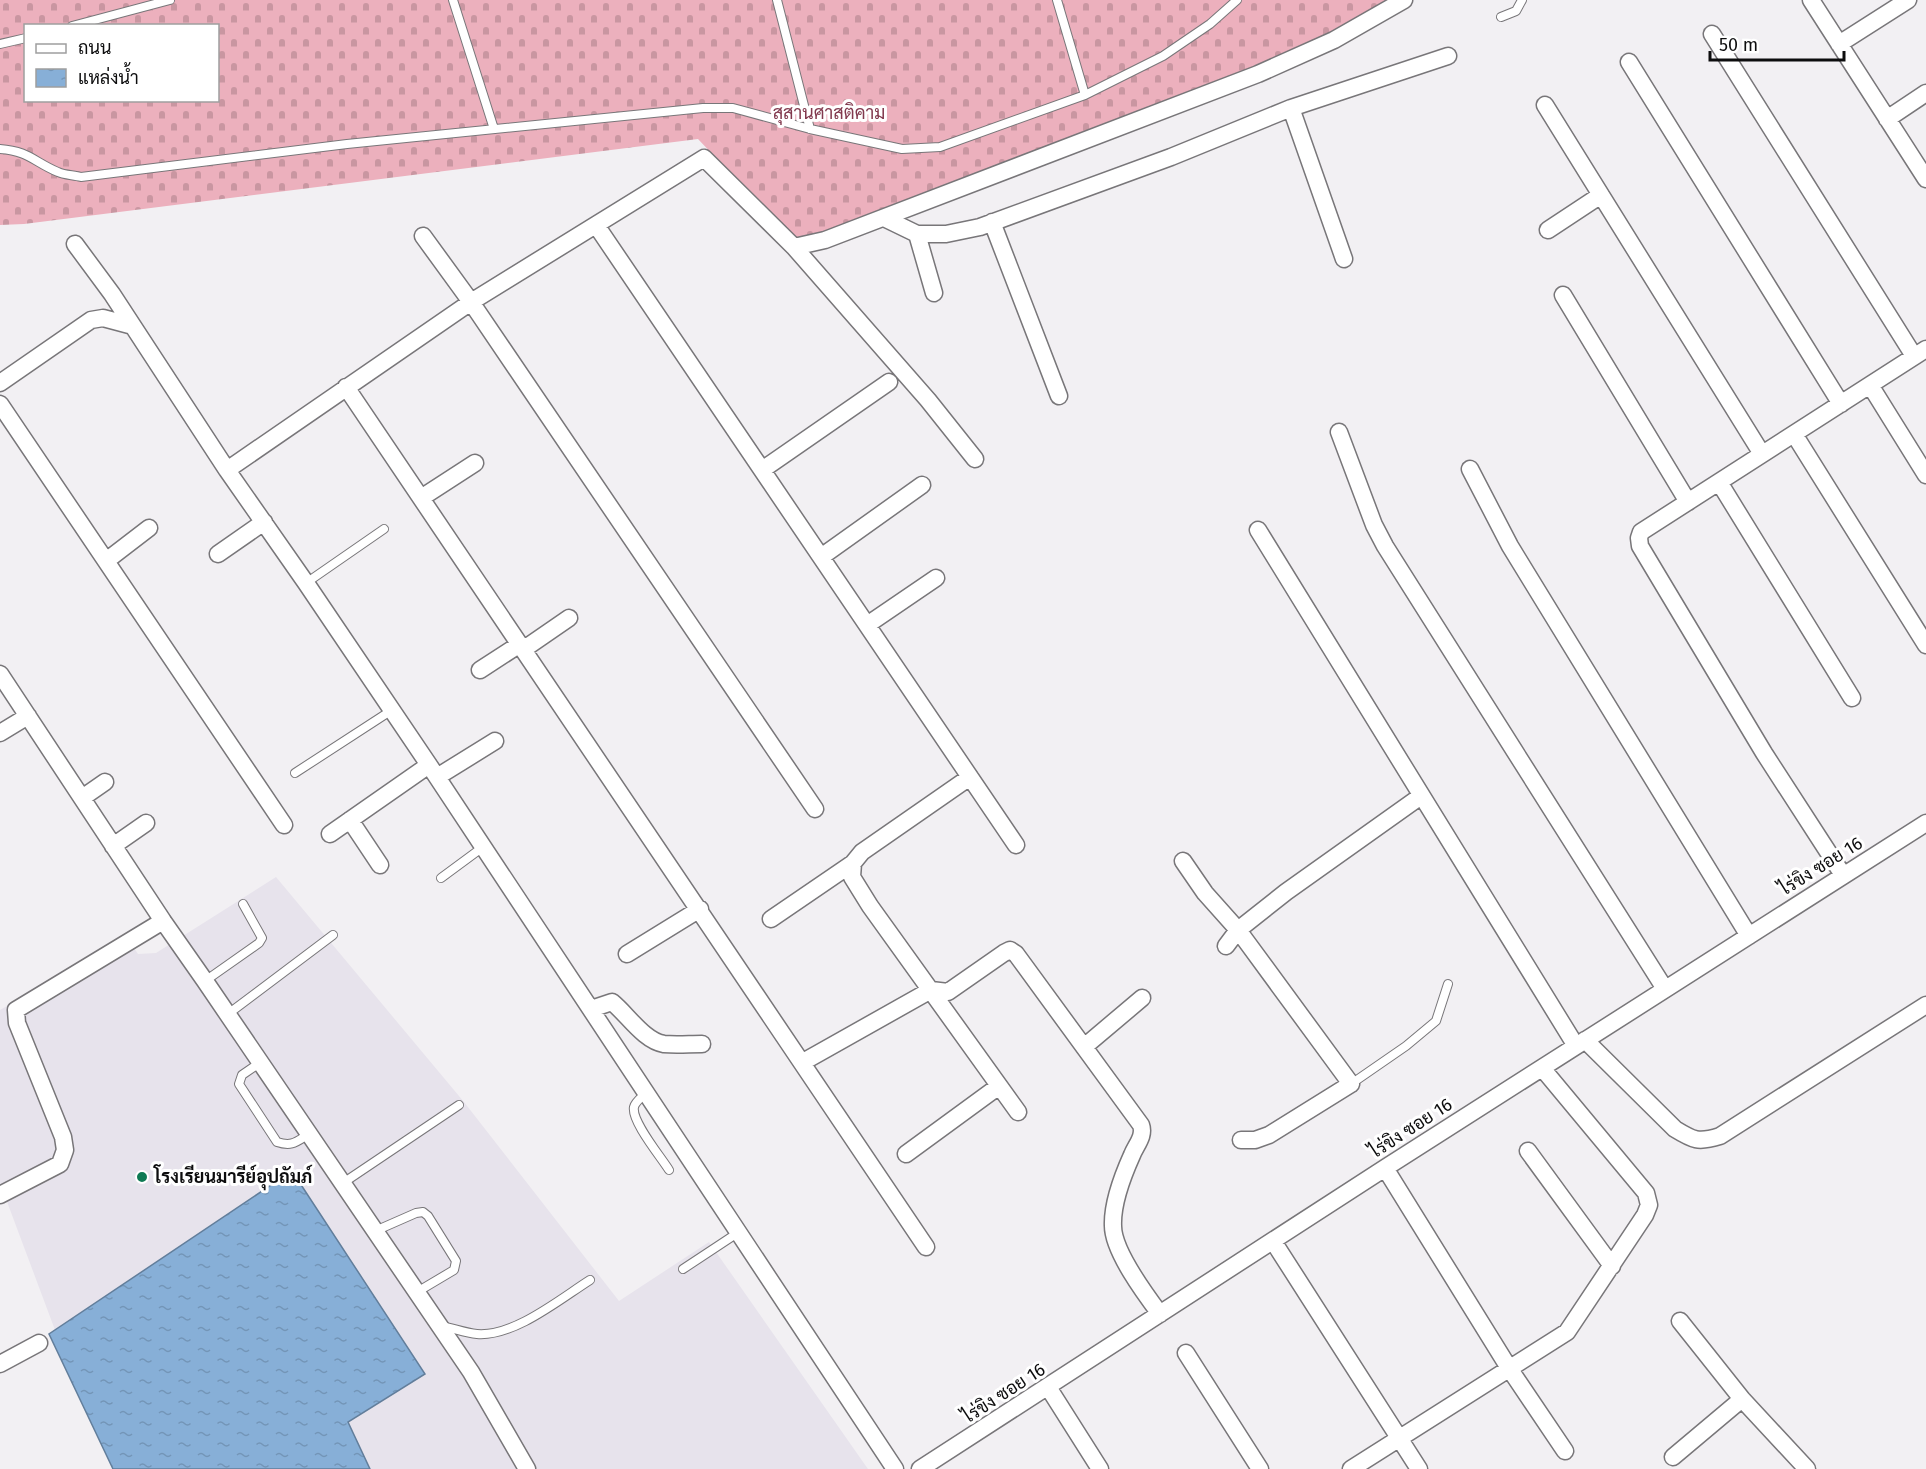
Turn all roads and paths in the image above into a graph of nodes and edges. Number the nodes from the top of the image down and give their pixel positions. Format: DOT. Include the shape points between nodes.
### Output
graph roads {
  1 [pos="170,0"];
  2 [pos="453,0"];
  3 [pos="777,0"];
  4 [pos="1057,0"];
  5 [pos="1237,0"];
  6 [pos="1404,0"];
  7 [pos="1522,0"];
  8 [pos="1811,0"];
  9 [pos="1908,0"];
  10 [pos="1501,17"];
  11 [pos="80,24"];
  12 [pos="1712,34"];
  13 [pos="24,38"];
  14 [pos="0,44"];
  15 [pos="1839,44"];
  16 [pos="1448,56"];
  17 [pos="1629,62"];
  18 [pos="1926,93"];
  19 [pos="1085,95"];
  20 [pos="1545,105"];
  21 [pos="1291,108"];
  22 [pos="1887,119"];
  23 [pos="494,129"];
  24 [pos="810,129"];
  25 [pos="0,149"];
  26 [pos="1926,179"];
  27 [pos="1601,195"];
  28 [pos="884,218"];
  29 [pos="992,222"];
  30 [pos="596,225"];
  31 [pos="1548,230"];
  32 [pos="917,234"];
  33 [pos="423,236"];
  34 [pos="75,244"];
  35 [pos="794,248"];
  36 [pos="1344,259"];
  37 [pos="934,293"];
  38 [pos="1563,295"];
  39 [pos="471,302"];
  40 [pos="133,326"];
  41 [pos="1920,352"];
  42 [pos="890,382"];
  43 [pos="0,383"];
  44 [pos="1870,385"];
  45 [pos="346,387"];
  46 [pos="1059,396"];
  47 [pos="0,404"];
  48 [pos="1841,404"];
  49 [pos="1339,432"];
  50 [pos="1794,434"];
  51 [pos="1762,454"];
  52 [pos="975,459"];
  53 [pos="475,463"];
  54 [pos="1470,469"];
  55 [pos="227,470"];
  56 [pos="762,470"];
  57 [pos="1926,475"];
  58 [pos="1719,482"];
  59 [pos="922,485"];
  60 [pos="421,498"];
  61 [pos="1688,502"];
  62 [pos="264,522"];
  63 [pos="149,528"];
  64 [pos="384,529"];
  65 [pos="1258,530"];
  66 [pos="218,554"];
  67 [pos="821,557"];
  68 [pos="106,561"];
  69 [pos="936,578"];
  70 [pos="306,583"];
  71 [pos="569,618"];
  72 [pos="867,625"];
  73 [pos="1926,645"];
  74 [pos="522,646"];
  75 [pos="480,670"];
  76 [pos="0,674"];
  77 [pos="1852,698"];
  78 [pos="392,710"];
  79 [pos="28,717"];
  80 [pos="0,733"];
  81 [pos="495,741"];
  82 [pos="433,771"];
  83 [pos="295,773"];
  84 [pos="970,777"];
  85 [pos="105,782"];
  86 [pos="1421,796"];
  87 [pos="82,798"];
  88 [pos="815,809"];
  89 [pos="350,820"];
  90 [pos="146,823"];
  91 [pos="1926,823"];
  92 [pos="284,825"];
  93 [pos="330,834"];
  94 [pos="1016,845"];
  95 [pos="113,846"];
  96 [pos="483,847"];
  97 [pos="1183,861"];
  98 [pos="853,863"];
  99 [pos="380,865"];
  100 [pos="1843,875"];
  101 [pos="441,878"];
  102 [pos="243,904"];
  103 [pos="700,909"];
  104 [pos="771,919"];
  105 [pos="163,921"];
  106 [pos="1238,930"];
  107 [pos="333,935"];
  108 [pos="1749,936"];
  109 [pos="1226,946"];
  110 [pos="627,954"];
  111 [pos="206,981"];
  112 [pos="1448,984"];
  113 [pos="1665,989"];
  114 [pos="931,990"];
  115 [pos="1142,998"];
  116 [pos="1926,1005"];
  117 [pos="591,1009"];
  118 [pos="228,1014"];
  119 [pos="1581,1043"];
  120 [pos="702,1044"];
  121 [pos="1084,1047"];
  122 [pos="261,1062"];
  123 [pos="803,1062"];
  124 [pos="1542,1068"];
  125 [pos="1351,1084"];
  126 [pos="999,1086"];
  127 [pos="646,1093"];
  128 [pos="459,1105"];
  129 [pos="1018,1112"];
  130 [pos="309,1134"];
  131 [pos="1241,1140"];
  132 [pos="1528,1151"];
  133 [pos="906,1154"];
  134 [pos="1385,1168"];
  135 [pos="669,1170"];
  136 [pos="343,1183"];
  137 [pos="0,1195"];
  138 [pos="375,1231"];
  139 [pos="739,1232"];
  140 [pos="1273,1241"];
  141 [pos="926,1247"];
  142 [pos="1612,1266"];
  143 [pos="683,1269"];
  144 [pos="590,1280"];
  145 [pos="417,1292"];
  146 [pos="1160,1314"];
  147 [pos="1680,1321"];
  148 [pos="440,1326"];
  149 [pos="39,1343"];
  150 [pos="1186,1353"];
  151 [pos="0,1364"];
  152 [pos="1509,1368"];
  153 [pos="1048,1387"];
  154 [pos="1742,1399"];
  155 [pos="1400,1438"];
  156 [pos="1565,1451"];
  157 [pos="1673,1457"];
  158 [pos="527,1469"];
  159 [pos="895,1469"];
  160 [pos="920,1469"];
  161 [pos="1100,1469"];
  162 [pos="1260,1469"];
  163 [pos="1351,1469"];
  164 [pos="1419,1469"];
  165 [pos="1807,1469"];
  1 -- 11 [label="lane"];
  2 -- 23 [label="lane"];
  3 -- 24 [label="lane"];
  4 -- 19 [label="lane"];
  5 -- 19 [label="lane" via="1163,56"];
  6 -- 28 [label="street" via="1334,40 1258,74"];
  7 -- 10 [label="lane" via="1516,11"];
  8 -- 15 [label="street"];
  9 -- 15 [label="street"];
  12 -- 41 [label="street"];
  13 -- 14 [label="lane"];
  15 -- 22 [label="street"];
  16 -- 21 [label="street"];
  17 -- 48 [label="street"];
  18 -- 22 [label="street"];
  19 -- 24 [label="lane" via="940,147 902,148"];
  20 -- 27 [label="street"];
  21 -- 29 [label="street" via="1171,157"];
  21 -- 36 [label="street"];
  22 -- 26 [label="street"];
  23 -- 24 [label="lane" via="733,108"];
  23 -- 25 [label="lane" via="81,177 59,173 31,156"];
  27 -- 31 [label="street"];
  27 -- 51 [label="street"];
  28 -- 32 [label="street"];
  28 -- 35 [label="street"];
  29 -- 32 [label="street" via="946,234"];
  29 -- 46 [label="street"];
  30 -- 35 [label="street" via="704,158"];
  30 -- 39 [label="street"];
  30 -- 56 [label="street"];
  32 -- 37 [label="street"];
  33 -- 39 [label="street"];
  34 -- 40 [label="street"];
  35 -- 52 [label="street"];
  38 -- 61 [label="street"];
  39 -- 45 [label="street"];
  39 -- 88 [label="street"];
  40 -- 43 [label="street" via="103,318 91,320"];
  40 -- 55 [label="street"];
  41 -- 44 [label="street"];
  42 -- 56 [label="street"];
  44 -- 48 [label="street"];
  44 -- 57 [label="street"];
  45 -- 55 [label="street"];
  45 -- 60 [label="street"];
  47 -- 68 [label="street"];
  48 -- 50 [label="street"];
  49 -- 113 [label="street" via="1385,546"];
  50 -- 51 [label="street"];
  50 -- 73 [label="street"];
  51 -- 58 [label="street"];
  53 -- 60 [label="street"];
  54 -- 108 [label="street" via="1510,546"];
  55 -- 62 [label="street"];
  56 -- 67 [label="street"];
  58 -- 61 [label="street"];
  58 -- 77 [label="street"];
  59 -- 67 [label="street"];
  60 -- 74 [label="street"];
  61 -- 100 [label="street" via="1641,532 1640,546 1764,753"];
  62 -- 66 [label="street"];
  62 -- 70 [label="street"];
  63 -- 68 [label="street"];
  64 -- 70 [label="lane"];
  65 -- 86 [label="street"];
  67 -- 72 [label="street"];
  68 -- 92 [label="street"];
  69 -- 72 [label="street"];
  70 -- 78 [label="street"];
  71 -- 74 [label="street"];
  72 -- 84 [label="street"];
  74 -- 75 [label="street"];
  74 -- 103 [label="street"];
  76 -- 79 [label="street"];
  78 -- 82 [label="street"];
  78 -- 83 [label="lane"];
  79 -- 80 [label="street"];
  79 -- 87 [label="street"];
  81 -- 82 [label="street"];
  82 -- 89 [label="street"];
  82 -- 96 [label="street"];
  84 -- 94 [label="street"];
  84 -- 98 [label="street" via="862,852"];
  85 -- 87 [label="street"];
  86 -- 106 [label="street"];
  86 -- 119 [label="street"];
  87 -- 95 [label="street"];
  89 -- 93 [label="street"];
  89 -- 99 [label="street"];
  90 -- 95 [label="street"];
  91 -- 100 [label="street, ไร่ขิง ซอย 16"];
  95 -- 105 [label="street"];
  96 -- 101 [label="lane"];
  96 -- 117 [label="street"];
  97 -- 106 [label="street"];
  98 -- 104 [label="street"];
  98 -- 114 [label="street" via="852,877"];
  100 -- 108 [label="street, ไร่ขิง ซอย 16"];
  102 -- 111 [label="lane" via="262,938"];
  103 -- 110 [label="street"];
  103 -- 123 [label="street"];
  105 -- 111 [label="street"];
  105 -- 137 [label="street" via="16,1010 17,1023 65,1150 60,1164"];
  106 -- 109 [label="street"];
  106 -- 125 [label="street"];
  107 -- 118 [label="lane"];
  108 -- 113 [label="street, ไร่ขิง ซอย 16"];
  111 -- 118 [label="street"];
  112 -- 125 [label="lane" via="1436,1021"];
  113 -- 119 [label="street, ไร่ขิง ซอย 16"];
  114 -- 121 [label="street" via="948,992 1010,950"];
  114 -- 123 [label="street"];
  114 -- 126 [label="street"];
  115 -- 121 [label="street"];
  116 -- 119 [label="street" via="1720,1136 1704,1141 1675,1129"];
  117 -- 120 [label="street" via="612,1002 640,1030 661,1044"];
  117 -- 127 [label="street"];
  118 -- 122 [label="street"];
  119 -- 124 [label="street, ไร่ขิง ซอย 16"];
  121 -- 146 [label="street" via="1143,1130 1118,1194 1113,1229 1134,1278"];
  122 -- 130 [label="street"];
  122 -- 130 [label="lane" via="243,1075 239,1084 277,1142 287,1145"];
  123 -- 141 [label="street"];
  124 -- 134 [label="street, ไร่ขิง ซอย 16"];
  124 -- 142 [label="street" via="1646,1193 1650,1205"];
  125 -- 131 [label="street" via="1269,1135"];
  126 -- 129 [label="street"];
  126 -- 133 [label="street"];
  127 -- 135 [label="lane" via="634,1104 636,1120"];
  127 -- 139 [label="street"];
  128 -- 136 [label="lane"];
  130 -- 136 [label="street"];
  132 -- 142 [label="street"];
  134 -- 140 [label="street, ไร่ขิง ซอย 16"];
  134 -- 152 [label="street"];
  136 -- 138 [label="street"];
  138 -- 145 [label="street"];
  138 -- 145 [label="lane" via="416,1213 428,1216 457,1266"];
  139 -- 143 [label="lane"];
  139 -- 159 [label="street"];
  140 -- 146 [label="street, ไร่ขิง ซอย 16"];
  140 -- 155 [label="street"];
  142 -- 152 [label="street" via="1567,1332"];
  144 -- 148 [label="lane" via="525,1321 491,1334"];
  145 -- 148 [label="street"];
  146 -- 153 [label="street, ไร่ขิง ซอย 16"];
  147 -- 154 [label="street"];
  148 -- 158 [label="street"];
  149 -- 151 [label="street"];
  150 -- 162 [label="street"];
  152 -- 155 [label="street"];
  152 -- 156 [label="street"];
  153 -- 160 [label="street, ไร่ขิง ซอย 16"];
  153 -- 161 [label="street"];
  154 -- 157 [label="street"];
  154 -- 165 [label="street"];
  155 -- 163 [label="street"];
  155 -- 164 [label="street"];
}
